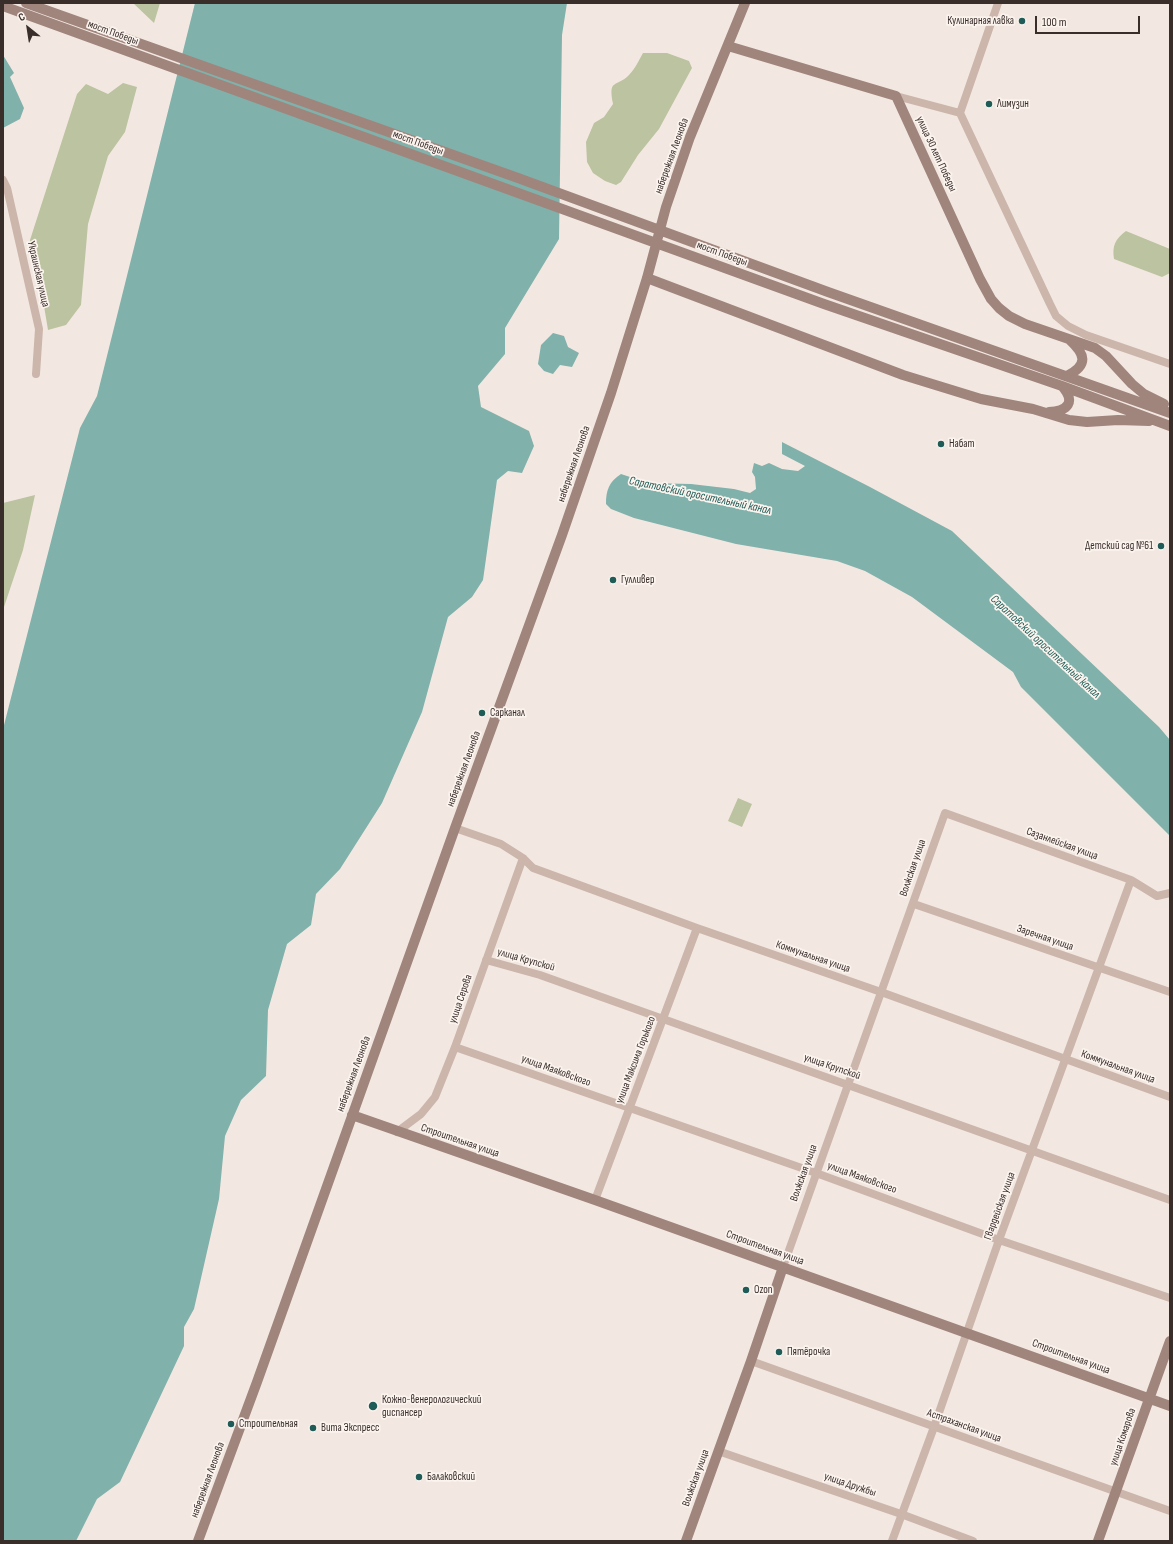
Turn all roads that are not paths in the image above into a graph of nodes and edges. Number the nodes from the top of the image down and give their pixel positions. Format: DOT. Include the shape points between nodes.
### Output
graph roads {
  1 [pos="26,3"];
  2 [pos="745,3"];
  3 [pos="998,3"];
  4 [pos="3,6"];
  5 [pos="728,46"];
  6 [pos="896,96"];
  7 [pos="960,113"];
  8 [pos="3,180"];
  9 [pos="647,278"];
  10 [pos="1070,340"];
  11 [pos="1170,364"];
  12 [pos="36,374"];
  13 [pos="1067,376"];
  14 [pos="1062,386"];
  15 [pos="1170,407"];
  16 [pos="1044,412"];
  17 [pos="1170,413"];
  18 [pos="1168,426"];
  19 [pos="945,812"];
  20 [pos="455,828"];
  21 [pos="523,858"];
  22 [pos="1131,880"];
  23 [pos="1170,892"];
  24 [pos="914,904"];
  25 [pos="697,928"];
  26 [pos="486,960"];
  27 [pos="1098,968"];
  28 [pos="881,992"];
  29 [pos="1170,992"];
  30 [pos="664,1019"];
  31 [pos="455,1047"];
  32 [pos="1065,1060"];
  33 [pos="848,1084"];
  34 [pos="1170,1097"];
  35 [pos="630,1109"];
  36 [pos="352,1115"];
  37 [pos="397,1132"];
  38 [pos="1032,1150"];
  39 [pos="816,1173"];
  40 [pos="595,1200"];
  41 [pos="1170,1200"];
  42 [pos="999,1240"];
  43 [pos="783,1267"];
  44 [pos="1170,1298"];
  45 [pos="967,1332"];
  46 [pos="1170,1341"];
  47 [pos="751,1361"];
  48 [pos="1149,1399"];
  49 [pos="1170,1406"];
  50 [pos="934,1427"];
  51 [pos="718,1452"];
  52 [pos="1116,1491"];
  53 [pos="1170,1511"];
  54 [pos="901,1514"];
  55 [pos="198,1541"];
  56 [pos="687,1541"];
  57 [pos="892,1541"];
  58 [pos="973,1541"];
  59 [pos="1098,1541"];
  1 -- 13 [label="main road"];
  2 -- 5 [label="main road, набережная Леонова"];
  3 -- 7 [label="street"];
  4 -- 14 [label="main road, мост Победы" via="824,304"];
  5 -- 6 [label="main road"];
  5 -- 9 [label="main road, набережная Леонова" via="690,137 666,207"];
  6 -- 7 [label="street"];
  6 -- 10 [label="main road, улица 30 лет Победы" via="991,299 1009,316"];
  7 -- 11 [label="street" via="1056,316 1068,326 1086,335"];
  8 -- 12 [label="street, Украинская улица" via="7,188 39,329"];
  9 -- 16 [label="main road" via="903,375 982,399"];
  9 -- 20 [label="main road, набережная Леонова" via="562,535"];
  10 -- 13 [label="main road" via="1081,351 1083,357 1079,368"];
  10 -- 15 [label="main road, улица 30 лет Победы" via="1095,348 1144,394"];
  13 -- 17 [label="main road"];
  14 -- 16 [label="main road" via="1068,392 1070,402 1062,410"];
  14 -- 18 [label="main road"];
  16 -- 18 [label="main road" via="1069,420 1145,421"];
  19 -- 22 [label="street, Сазанлейская улица"];
  19 -- 24 [label="street, Волжская улица"];
  20 -- 21 [label="street, Коммунальная улица" via="501,844"];
  20 -- 36 [label="main road, набережная Леонова"];
  21 -- 25 [label="street, Коммунальная улица" via="533,868"];
  21 -- 26 [label="street, улица Серова"];
  22 -- 23 [label="street, Сазанлейская улица" via="1157,896"];
  22 -- 27 [label="street, Гвардейская улица"];
  24 -- 27 [label="street, Заречная улица"];
  24 -- 28 [label="street, Волжская улица"];
  25 -- 28 [label="street, Коммунальная улица"];
  25 -- 30 [label="street, улица Максима Горького"];
  26 -- 30 [label="street, улица Крупской" via="540,974"];
  26 -- 31 [label="street, улица Серова"];
  27 -- 29 [label="street, Заречная улица"];
  27 -- 32 [label="street, Гвардейская улица"];
  28 -- 32 [label="street, Коммунальная улица"];
  28 -- 33 [label="street, Волжская улица"];
  30 -- 33 [label="street, улица Крупской"];
  30 -- 35 [label="street, улица Максима Горького"];
  31 -- 35 [label="street, улица Маяковского"];
  31 -- 37 [label="street, улица Серова" via="435,1097 421,1114"];
  32 -- 34 [label="street, Коммунальная улица"];
  32 -- 38 [label="street, Гвардейская улица"];
  33 -- 38 [label="street, улица Крупской"];
  33 -- 39 [label="street, Волжская улица"];
  35 -- 39 [label="street, улица Маяковского"];
  35 -- 40 [label="street, улица Максима Горького"];
  36 -- 37 [label="main road, Строительная улица"];
  36 -- 55 [label="main road, набережная Леонова"];
  37 -- 40 [label="main road, Строительная улица"];
  38 -- 41 [label="street, улица Крупской"];
  38 -- 42 [label="street, Гвардейская улица"];
  39 -- 42 [label="street, улица Маяковского"];
  39 -- 43 [label="street, Волжская улица"];
  40 -- 43 [label="main road, Строительная улица"];
  42 -- 44 [label="street, улица Маяковского"];
  42 -- 45 [label="street, Гвардейская улица"];
  43 -- 45 [label="main road, Строительная улица"];
  43 -- 47 [label="main road, Волжская улица"];
  45 -- 48 [label="main road, Строительная улица"];
  45 -- 50 [label="street, Гвардейская улица"];
  46 -- 48 [label="main road, улица Комарова"];
  47 -- 50 [label="street, Астраханская улица"];
  47 -- 51 [label="main road, Волжская улица"];
  48 -- 49 [label="main road, Строительная улица"];
  48 -- 52 [label="main road, улица Комарова"];
  50 -- 52 [label="street, Астраханская улица"];
  50 -- 54 [label="street, Гвардейская улица"];
  51 -- 54 [label="street, улица Дружбы"];
  51 -- 56 [label="main road, Волжская улица"];
  52 -- 53 [label="street, Астраханская улица"];
  52 -- 59 [label="main road, улица Комарова"];
  54 -- 57 [label="street, Гвардейская улица"];
  54 -- 58 [label="street, улица Дружбы"];
}
